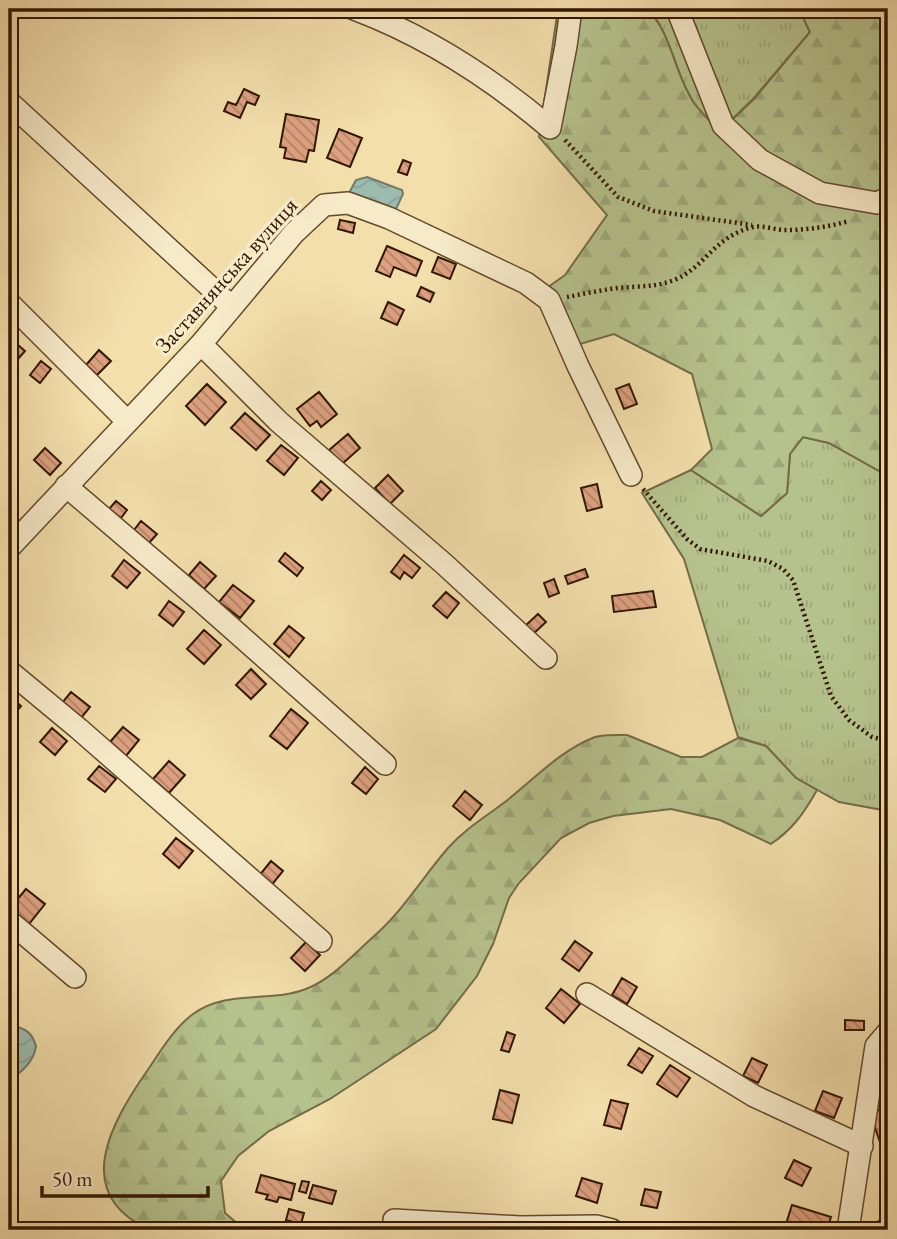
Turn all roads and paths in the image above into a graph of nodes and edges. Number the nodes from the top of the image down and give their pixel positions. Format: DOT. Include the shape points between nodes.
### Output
graph roads {
  1 [pos="354,9"];
  2 [pos="570,9"];
  3 [pos="677,9"];
  4 [pos="9,102"];
  5 [pos="550,128"];
  6 [pos="883,200"];
  7 [pos="757,226"];
  8 [pos="549,300"];
  9 [pos="9,303"];
  10 [pos="232,307"];
  11 [pos="201,344"];
  12 [pos="127,421"];
  13 [pos="631,475"];
  14 [pos="66,486"];
  15 [pos="9,548"];
  16 [pos="545,658"];
  17 [pos="9,671"];
  18 [pos="888,741"];
  19 [pos="386,764"];
  20 [pos="9,921"];
  21 [pos="321,941"];
  22 [pos="75,977"];
  23 [pos="587,994"];
  24 [pos="888,1032"];
  25 [pos="862,1146"];
  26 [pos="394,1220"];
  27 [pos="612,1230"];
  28 [pos="848,1230"];
  1 -- 5 [label="street" via="447,53"];
  2 -- 5 [label="street"];
  3 -- 6 [label="street" via="723,125 760,160 820,193"];
  4 -- 10 [label="street"];
  5 -- 7 [label="path" via="618,197 654,211"];
  6 -- 7 [label="path" via="849,222 816,229"];
  7 -- 8 [label="path" via="730,235 676,279"];
  8 -- 10 [label="street, Заставнянська вулиця" via="475,258 348,203 324,205 294,233"];
  8 -- 13 [label="street"];
  9 -- 12 [label="street"];
  10 -- 11 [label="street, Заставнянська вулиця"];
  11 -- 12 [label="street, Заставнянська вулиця"];
  11 -- 16 [label="street" via="279,422"];
  12 -- 14 [label="street, Заставнянська вулиця"];
  13 -- 18 [label="path" via="700,549 768,561 783,569 793,580 831,696 849,720 872,737"];
  14 -- 15 [label="street, Заставнянська вулиця"];
  14 -- 19 [label="street"];
  17 -- 21 [label="street"];
  20 -- 22 [label="street"];
  23 -- 25 [label="street" via="754,1096"];
  24 -- 25 [label="street" via="876,1046"];
  25 -- 28 [label="street"];
  26 -- 27 [label="street"];
}
